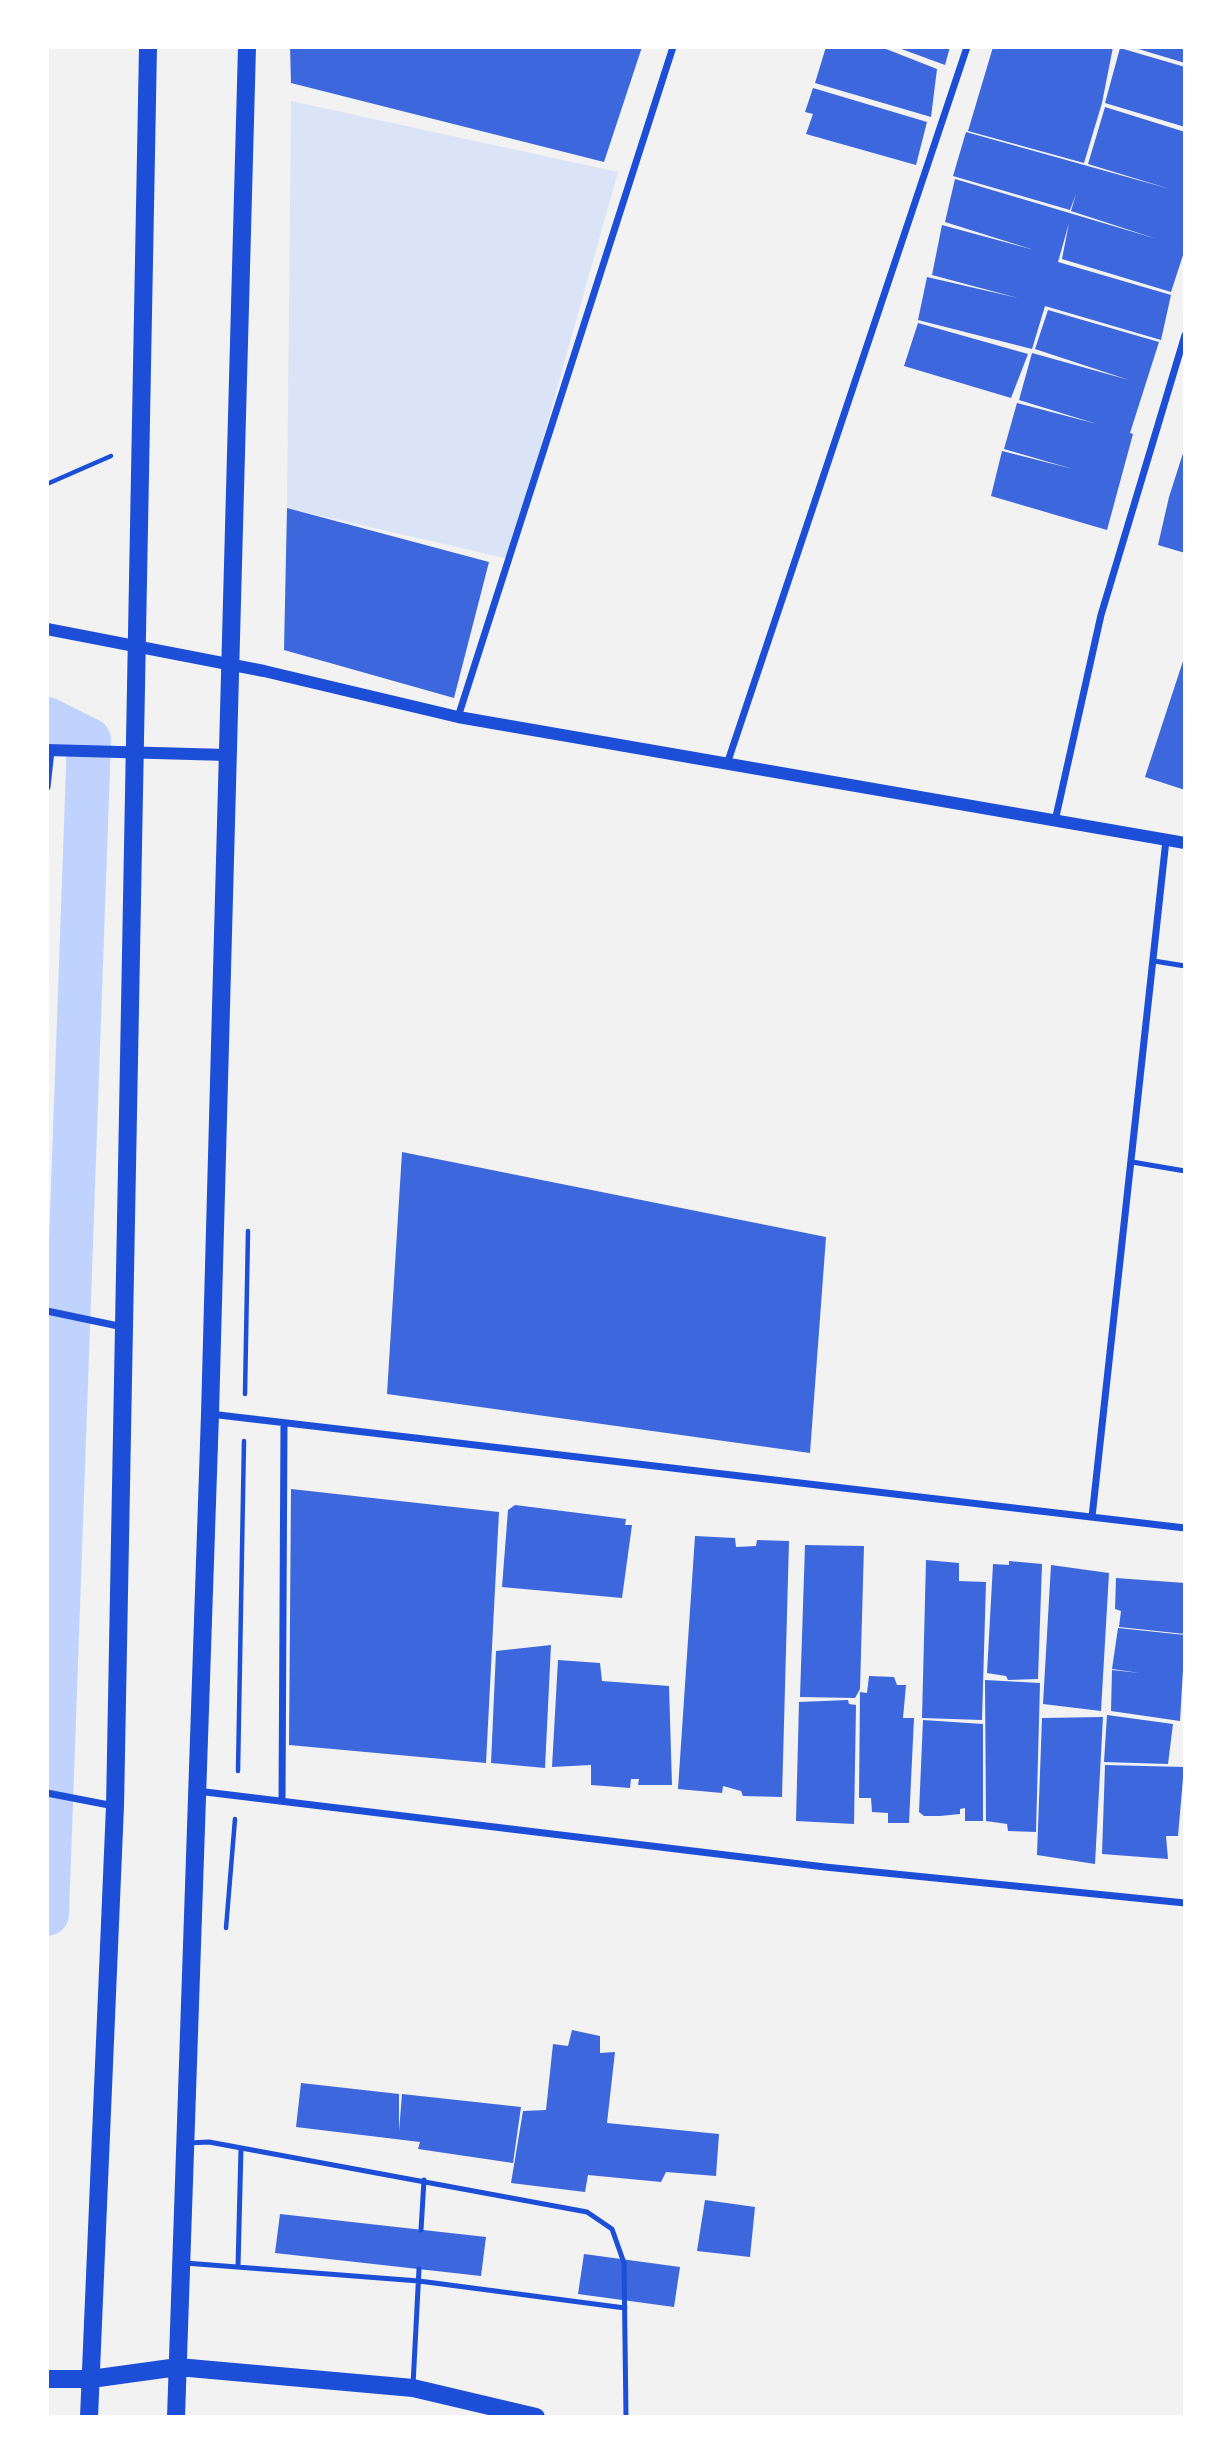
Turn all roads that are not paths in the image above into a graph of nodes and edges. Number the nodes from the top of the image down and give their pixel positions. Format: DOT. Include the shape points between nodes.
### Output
graph roads {
  1 [pos="148,47"];
  2 [pos="247,47"];
  3 [pos="673,47"];
  4 [pos="967,47"];
  5 [pos="1185,335"];
  6 [pos="47,629"];
  7 [pos="135,645"];
  8 [pos="229,664"];
  9 [pos="458,717"];
  10 [pos="49,751"];
  11 [pos="134,753"];
  12 [pos="227,755"];
  13 [pos="727,764"];
  14 [pos="47,787"];
  15 [pos="1055,821"];
  16 [pos="1166,840"];
  17 [pos="1185,844"];
  18 [pos="1154,961"];
  19 [pos="1185,966"];
  20 [pos="1132,1162"];
  21 [pos="1185,1171"];
  22 [pos="47,1311"];
  23 [pos="124,1327"];
  24 [pos="209,1414"];
  25 [pos="284,1423"];
  26 [pos="1092,1517"];
  27 [pos="1185,1528"];
  28 [pos="196,1791"];
  29 [pos="47,1793"];
  30 [pos="282,1800"];
  31 [pos="115,1806"];
  32 [pos="1185,1903"];
  33 [pos="184,2143"];
  34 [pos="241,2148"];
  35 [pos="424,2180"];
  36 [pos="421,2230"];
  37 [pos="182,2263"];
  38 [pos="238,2267"];
  39 [pos="419,2269"];
  40 [pos="419,2281"];
  41 [pos="625,2308"];
  42 [pos="177,2367"];
  43 [pos="47,2379"];
  44 [pos="91,2379"];
  45 [pos="413,2388"];
  46 [pos="89,2417"];
  47 [pos="176,2417"];
  48 [pos="536,2417"];
  49 [pos="626,2417"];
  1 -- 7 [label="main road"];
  2 -- 8 [label="main road"];
  3 -- 9 [label="street"];
  4 -- 13 [label="street"];
  5 -- 15 [label="street" via="1101,615"];
  6 -- 7 [label="street"];
  7 -- 8 [label="street"];
  7 -- 11 [label="main road"];
  8 -- 9 [label="street"];
  8 -- 12 [label="main road"];
  9 -- 13 [label="street"];
  10 -- 11 [label="street"];
  10 -- 14 [label="street"];
  11 -- 12 [label="street"];
  11 -- 23 [label="main road"];
  12 -- 24 [label="main road"];
  13 -- 15 [label="street"];
  15 -- 16 [label="street"];
  16 -- 17 [label="street"];
  16 -- 18 [label="street"];
  18 -- 19 [label="lane"];
  18 -- 20 [label="street"];
  20 -- 21 [label="lane"];
  20 -- 26 [label="street"];
  22 -- 23 [label="street"];
  23 -- 31 [label="main road"];
  24 -- 25 [label="street"];
  24 -- 28 [label="main road"];
  25 -- 26 [label="street"];
  25 -- 30 [label="street"];
  26 -- 27 [label="street"];
  28 -- 30 [label="street"];
  28 -- 33 [label="main road"];
  29 -- 31 [label="street"];
  30 -- 32 [label="street" via="825,1867"];
  31 -- 44 [label="main road"];
  33 -- 34 [label="lane"];
  33 -- 37 [label="main road"];
  34 -- 35 [label="lane"];
  34 -- 38 [label="lane"];
  35 -- 36 [label="lane"];
  35 -- 41 [label="lane" via="587,2212 612,2229 624,2263"];
  37 -- 38 [label="lane"];
  37 -- 42 [label="main road"];
  38 -- 40 [label="lane"];
  39 -- 40 [label="lane"];
  40 -- 41 [label="lane"];
  40 -- 45 [label="lane"];
  41 -- 49 [label="lane"];
  42 -- 44 [label="main road"];
  42 -- 45 [label="main road"];
  42 -- 47 [label="main road"];
  43 -- 44 [label="main road"];
  44 -- 46 [label="main road"];
  45 -- 48 [label="main road"];
}
